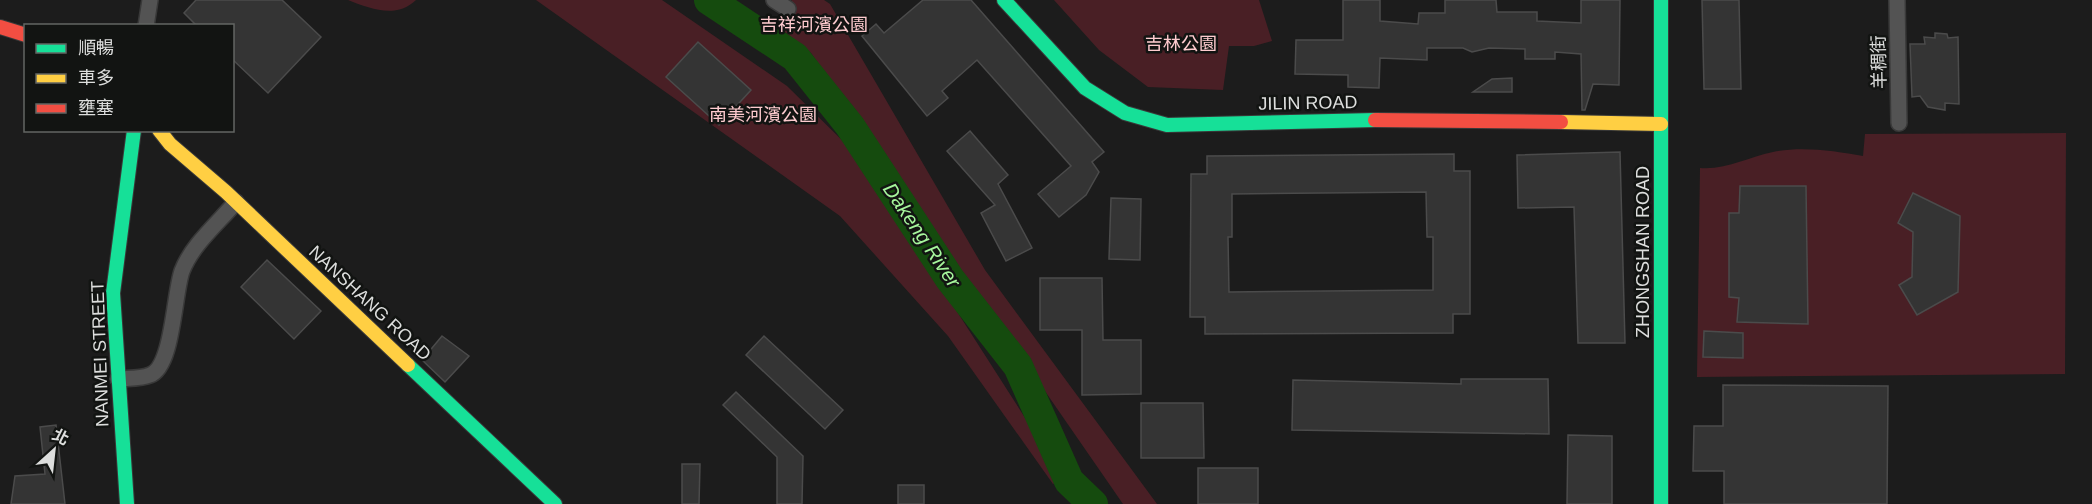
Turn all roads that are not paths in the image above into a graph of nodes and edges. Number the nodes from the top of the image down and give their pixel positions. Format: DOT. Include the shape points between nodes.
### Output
graph roads {
  1 [pos="150,0"];
  2 [pos="774,0"];
  3 [pos="1004,0"];
  4 [pos="1661,0"];
  5 [pos="1897,0"];
  6 [pos="788,9"];
  7 [pos="146,24"];
  8 [pos="0,27"];
  9 [pos="24,34"];
  10 [pos="1899,123"];
  11 [pos="1661,124"];
  12 [pos="134,132"];
  13 [pos="161,132"];
  14 [pos="236,202"];
  15 [pos="118,379"];
  16 [pos="127,504"];
  17 [pos="555,504"];
  18 [pos="1661,504"];
  1 -- 7 [label="street"];
  2 -- 6 [label="street"];
  3 -- 11 [label="street, JILIN ROAD" via="1085,88 1125,113 1167,125 1342,119"];
  4 -- 11 [label="street, ZHONGSHAN ROAD"];
  5 -- 10 [label="street, 羊稠街"];
  8 -- 9 [label="street"];
  11 -- 18 [label="street, ZHONGSHAN ROAD"];
  12 -- 15 [label="street, NANMEI STREET" via="113,293"];
  13 -- 14 [label="street, NANSHANG ROAD"];
  14 -- 15 [label="street" via="190,254 181,274 160,366 151,375"];
  14 -- 17 [label="street, NANSHANG ROAD"];
  15 -- 16 [label="street, NANMEI STREET"];
}
